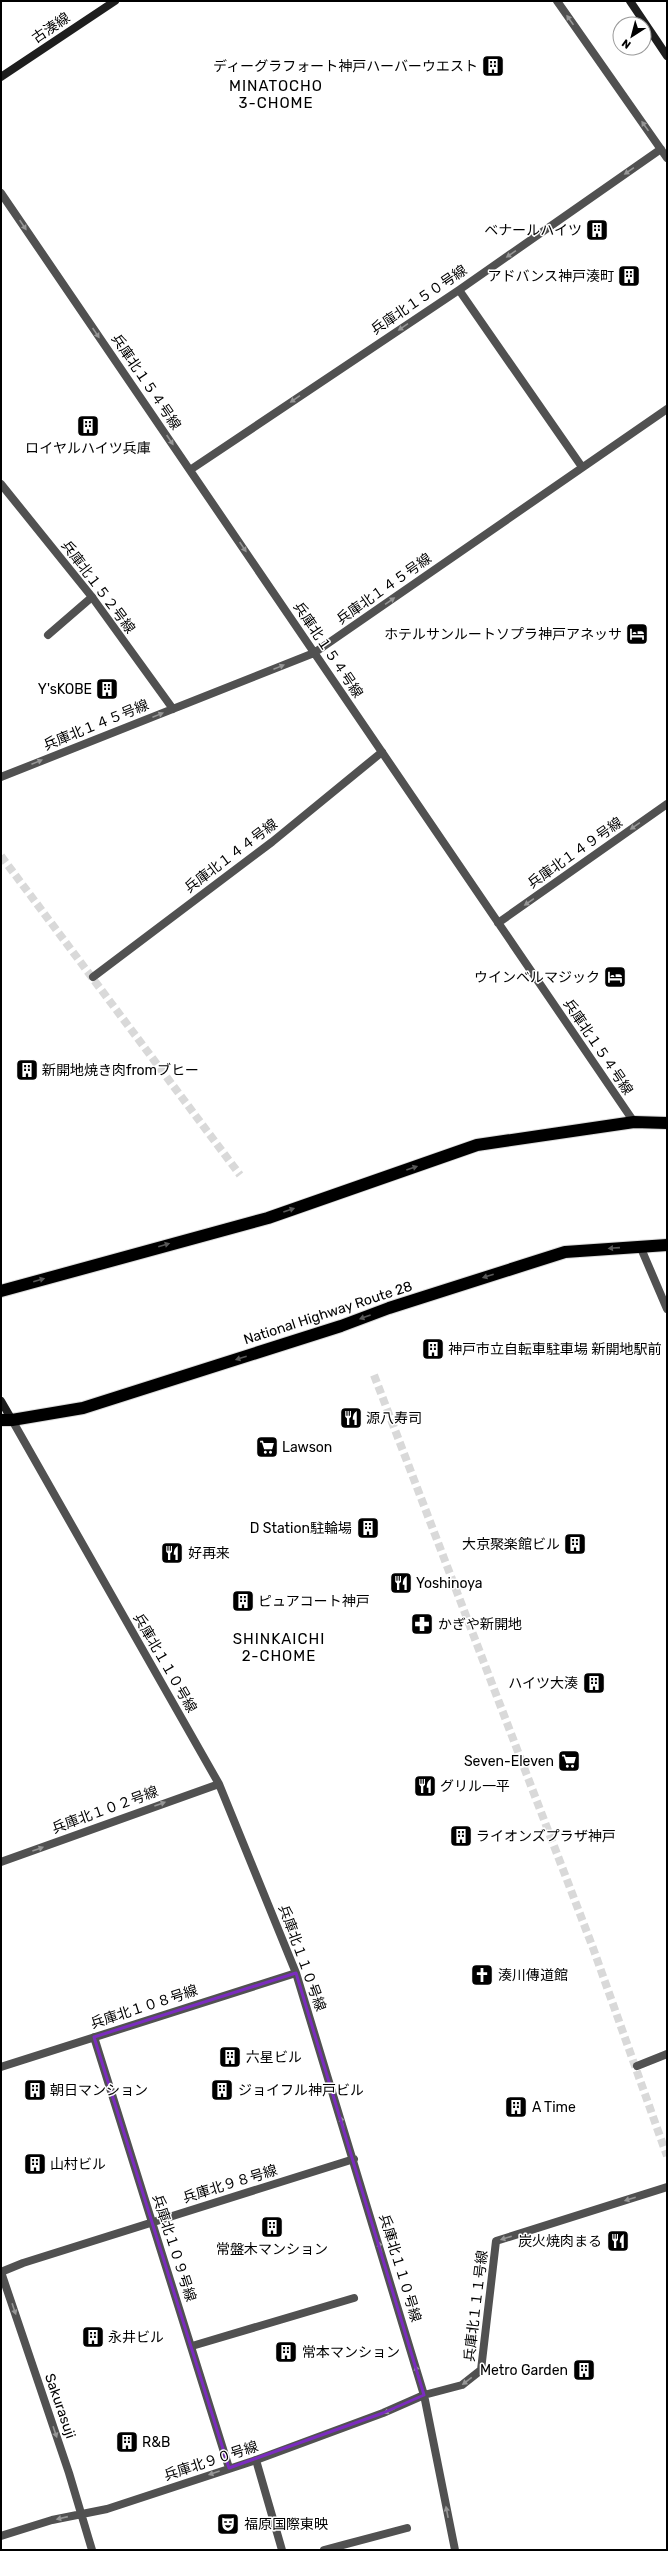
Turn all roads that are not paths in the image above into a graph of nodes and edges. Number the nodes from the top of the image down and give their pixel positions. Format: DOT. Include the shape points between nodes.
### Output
graph roads {
  1 [pos="115,1"];
  2 [pos="557,1"];
  3 [pos="630,1"];
  4 [pos="667,56"];
  5 [pos="1,77"];
  6 [pos="661,149"];
  7 [pos="667,158"];
  8 [pos="1,193"];
  9 [pos="459,290"];
  10 [pos="667,409"];
  11 [pos="582,467"];
  12 [pos="190,470"];
  13 [pos="1,484"];
  14 [pos="92,597"];
  15 [pos="48,635"];
  16 [pos="314,653"];
  17 [pos="172,709"];
  18 [pos="382,752"];
  19 [pos="1,777"];
  20 [pos="667,804"];
  21 [pos="498,924"];
  22 [pos="93,977"];
  23 [pos="634,1122"];
  24 [pos="667,1123"];
  25 [pos="640,1246"];
  26 [pos="667,1246"];
  27 [pos="1,1291"];
  28 [pos="667,1309"];
  29 [pos="1,1401"];
  30 [pos="6,1420"];
  31 [pos="219,1784"];
  32 [pos="1,1862"];
  33 [pos="296,1973"];
  34 [pos="94,2037"];
  35 [pos="667,2054"];
  36 [pos="637,2066"];
  37 [pos="1,2067"];
  38 [pos="354,2159"];
  39 [pos="667,2187"];
  40 [pos="152,2222"];
  41 [pos="1,2272"];
  42 [pos="354,2298"];
  43 [pos="192,2346"];
  44 [pos="424,2395"];
  45 [pos="256,2460"];
  46 [pos="229,2468"];
  47 [pos="80,2513"];
  48 [pos="407,2528"];
  49 [pos="1,2536"];
  50 [pos="92,2550"];
  51 [pos="282,2550"];
  52 [pos="324,2550"];
  53 [pos="455,2550"];
  1 -- 5 [label="street, 古湊線"];
  6 -- 2 [label="street, one-way"];
  3 -- 4 [label="street"];
  6 -- 7 [label="street"];
  6 -- 9 [label="street, 兵庫北１５０号線, one-way"];
  8 -- 12 [label="street, 兵庫北１５４号線, one-way"];
  9 -- 11 [label="street"];
  9 -- 12 [label="street, 兵庫北１５０号線, one-way"];
  10 -- 11 [label="street, 兵庫北１４５号線"];
  16 -- 11 [label="street, 兵庫北１４５号線, one-way"];
  12 -- 16 [label="street, 兵庫北１５４号線, one-way"];
  13 -- 14 [label="street, 兵庫北１５２号線"];
  14 -- 15 [label="street"];
  14 -- 17 [label="street, 兵庫北１５２号線"];
  17 -- 16 [label="street, 兵庫北１４５号線, one-way"];
  16 -- 18 [label="street, 兵庫北１５４号線"];
  19 -- 17 [label="street, 兵庫北１４５号線, one-way"];
  18 -- 21 [label="street, 兵庫北１５４号線"];
  18 -- 22 [label="street, 兵庫北１４４号線" via="272,842"];
  20 -- 21 [label="street, 兵庫北１４９号線, one-way"];
  21 -- 23 [label="street, 兵庫北１５４号線"];
  23 -- 24 [label="highway"];
  27 -- 23 [label="highway, one-way" via="268,1218 477,1145"];
  25 -- 26 [label="highway, National Highway Route 28"];
  25 -- 28 [label="street"];
  25 -- 30 [label="highway, National Highway Route 28, one-way" via="564,1252 83,1408"];
  29 -- 30 [label="street"];
  30 -- 31 [label="street, 兵庫北１１０号線"];
  32 -- 31 [label="street, 兵庫北１０２号線, one-way"];
  31 -- 33 [label="street, 兵庫北１１０号線"];
  33 -- 34 [label="street, 兵庫北１０８号線"];
  38 -- 33 [label="street, 兵庫北１１０号線, one-way"];
  34 -- 37 [label="street, 兵庫北１０８号線"];
  34 -- 40 [label="street, 兵庫北１０９号線"];
  35 -- 36 [label="street"];
  38 -- 40 [label="street, 兵庫北９８号線"];
  44 -- 38 [label="street, 兵庫北１１０号線, one-way"];
  39 -- 44 [label="street, 兵庫北１１１号線, one-way" via="496,2241 482,2370 462,2385"];
  40 -- 41 [label="street, 兵庫北９８号線"];
  40 -- 43 [label="street, 兵庫北１０９号線"];
  41 -- 47 [label="street, Sakurasuji, one-way" via="70,2474"];
  42 -- 43 [label="street"];
  43 -- 46 [label="street, 兵庫北１０９号線"];
  44 -- 45 [label="street, 兵庫北９０号線, one-way"];
  53 -- 44 [label="street, 兵庫北１１０号線, one-way"];
  45 -- 46 [label="street, 兵庫北９０号線"];
  45 -- 51 [label="street"];
  46 -- 47 [label="street, 兵庫北９０号線, one-way" via="107,2509"];
  47 -- 49 [label="street, 兵庫北９０号線, one-way"];
  47 -- 50 [label="street, Sakurasuji"];
  48 -- 52 [label="street"];
}
